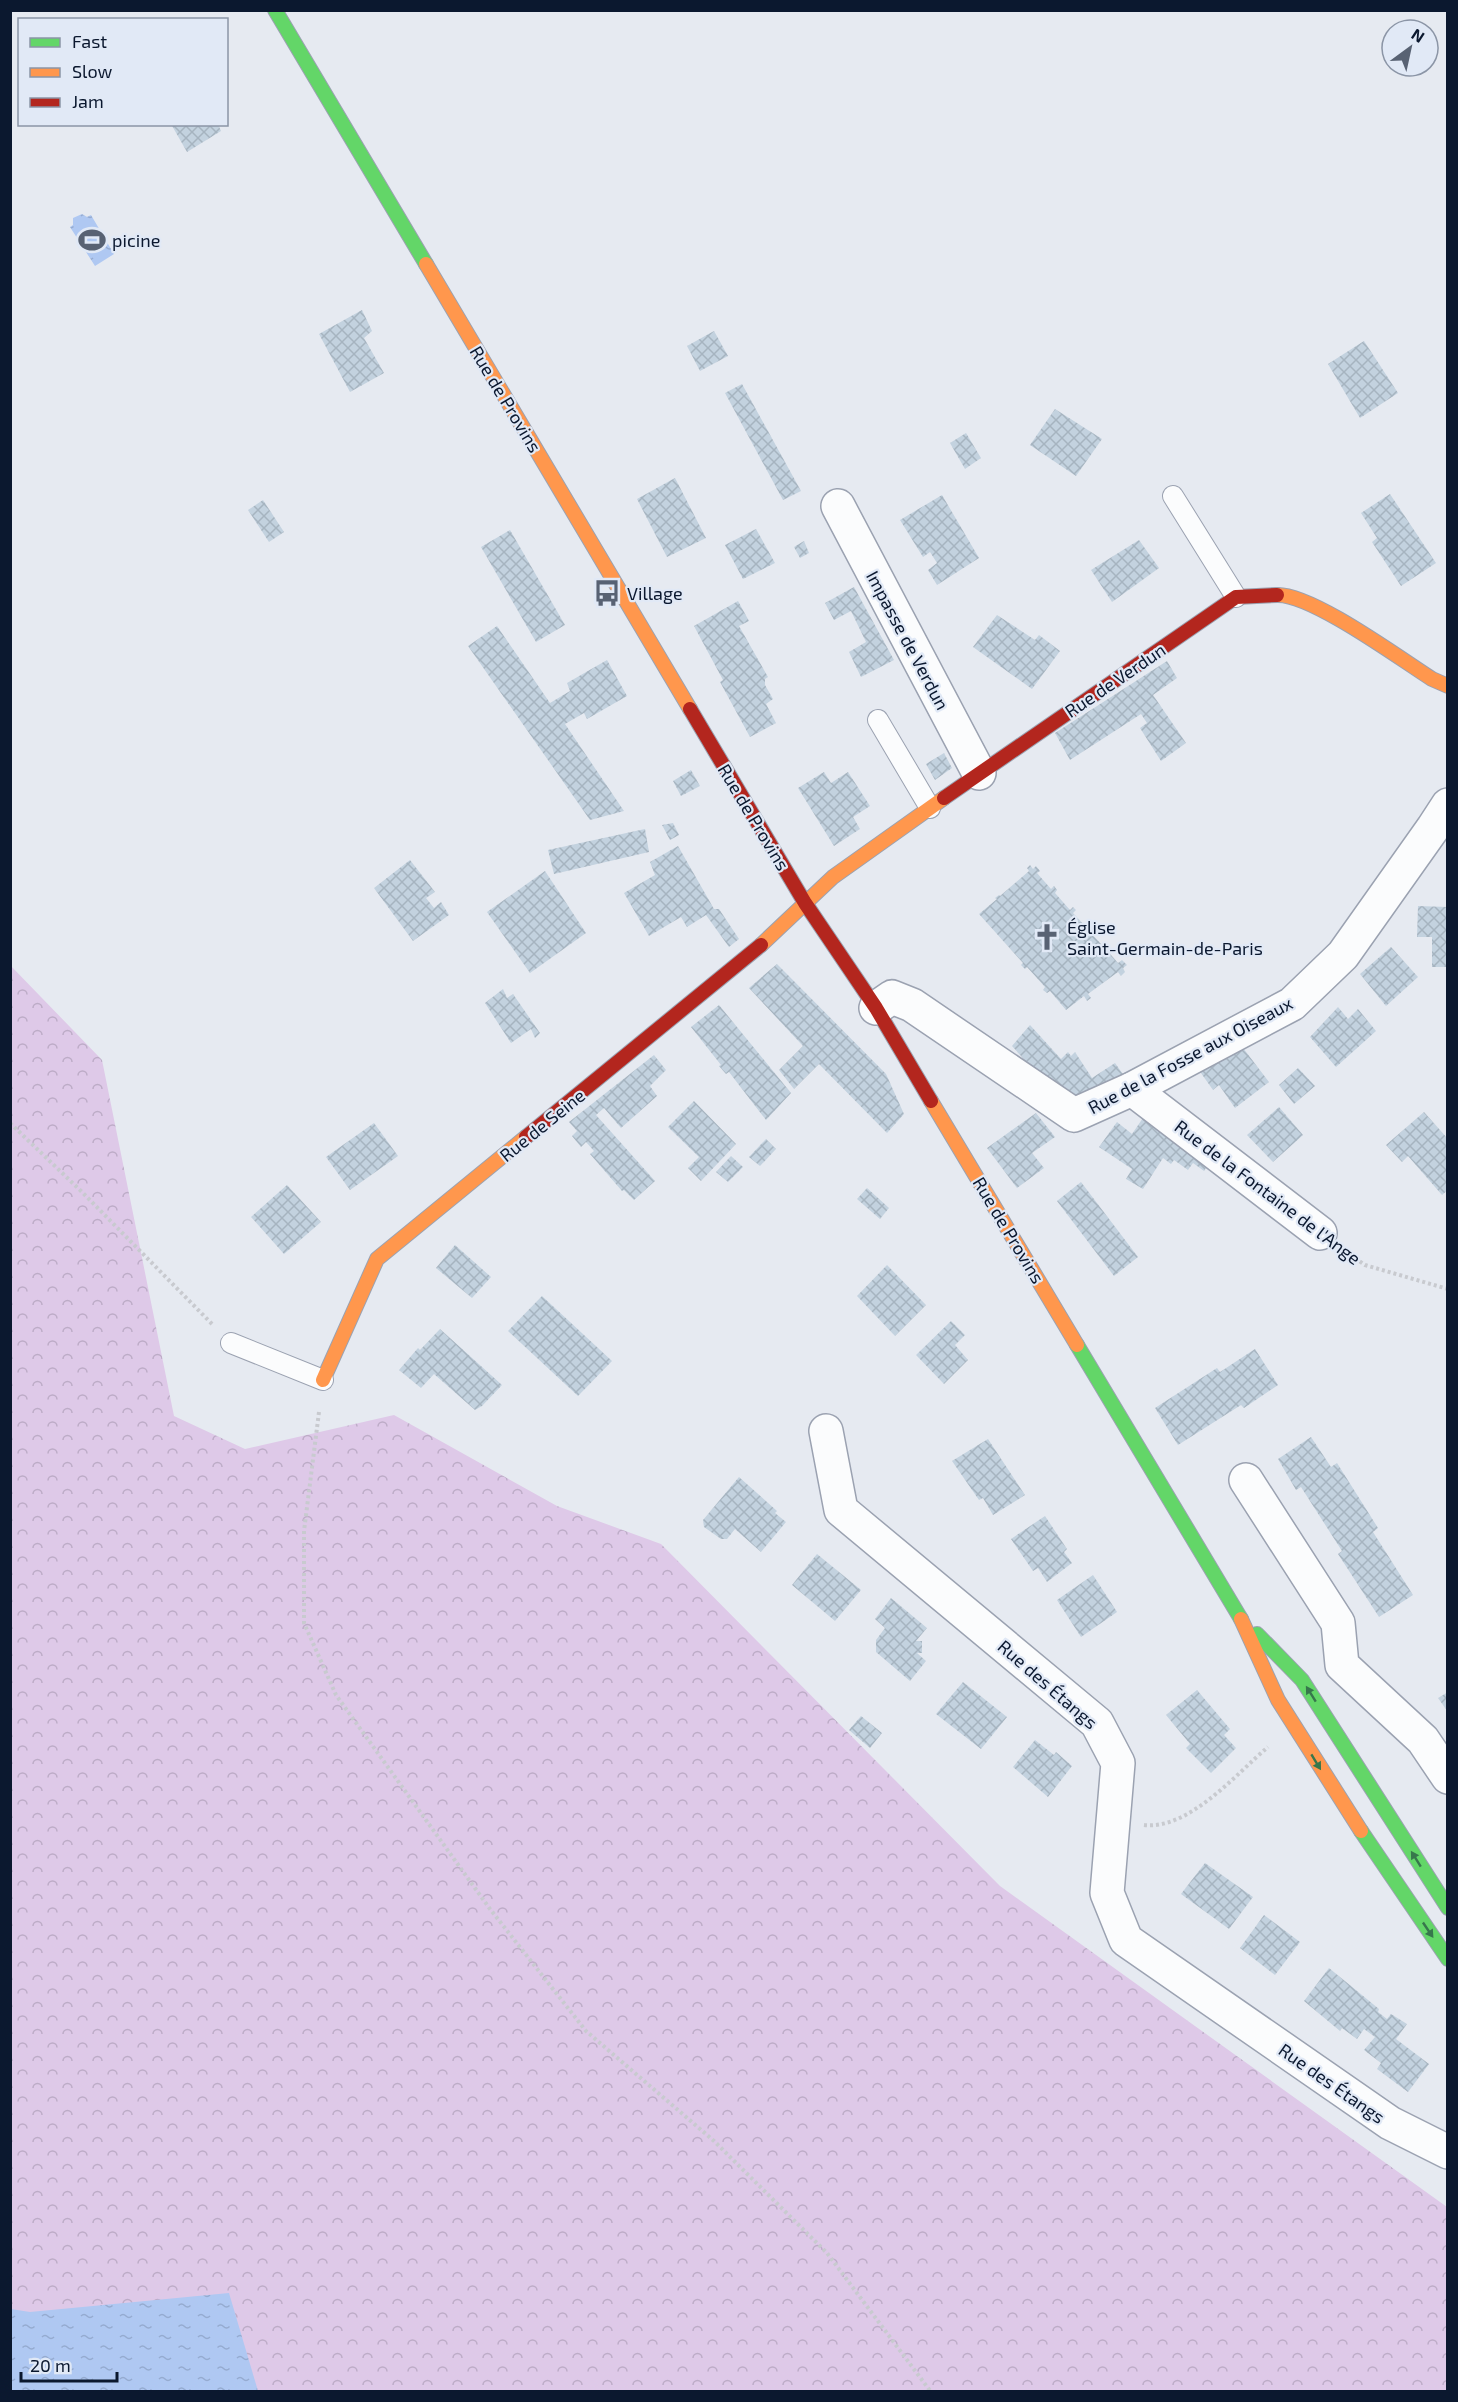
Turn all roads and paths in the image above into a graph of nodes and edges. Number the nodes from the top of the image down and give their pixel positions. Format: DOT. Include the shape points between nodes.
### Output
graph roads {
  1 [pos="275,10"];
  2 [pos="1173,496"];
  3 [pos="838,506"];
  4 [pos="1236,597"];
  5 [pos="1448,686"];
  6 [pos="878,720"];
  7 [pos="979,773"];
  8 [pos="930,808"];
  9 [pos="1443,826"];
  10 [pos="805,903"];
  11 [pos="876,1008"];
  12 [pos="1132,1089"];
  13 [pos="10,1123"];
  14 [pos="1320,1233"];
  15 [pos="1448,1289"];
  16 [pos="231,1343"];
  17 [pos="323,1380"];
  18 [pos="826,1431"];
  19 [pos="1246,1480"];
  20 [pos="1241,1618"];
  21 [pos="1293,1725"];
  22 [pos="1448,1777"];
  23 [pos="1113,1822"];
  24 [pos="1448,1908"];
  25 [pos="1448,1959"];
  26 [pos="1448,2152"];
  27 [pos="931,2391"];
  1 -- 10 [label="main road, Rue de Provins"];
  2 -- 4 [label="lane"];
  3 -- 7 [label="street, Impasse de Verdun"];
  4 -- 5 [label="main road" via="1287,595 1334,616"];
  4 -- 7 [label="main road, Rue de Verdun"];
  6 -- 8 [label="lane"];
  7 -- 8 [label="main road, Rue de Verdun"];
  8 -- 10 [label="main road, Rue de Verdun" via="833,877"];
  9 -- 12 [label="street, Rue de la Fosse aux Oiseaux" via="1343,955 1292,1004"];
  10 -- 11 [label="main road, Rue de Provins"];
  10 -- 17 [label="main road, Rue de Seine" via="773,935 378,1258"];
  11 -- 12 [label="street, Rue de la Fosse aux Oiseaux" via="892,997 912,1005 1074,1115"];
  11 -- 20 [label="main road, Rue de Provins"];
  12 -- 14 [label="street, Rue de la Fontaine de l'Ange"];
  13 -- 16 [label="path"];
  14 -- 15 [label="path, Rue de la Fontaine de l'Ange" via="1365,1265"];
  16 -- 17 [label="lane"];
  17 -- 27 [label="path" via="304,1531 304,1623 336,1695 490,1909 585,2031 714,2141 827,2253"];
  18 -- 23 [label="street, Rue des Étangs" via="841,1510 1097,1723 1119,1763"];
  19 -- 22 [label="street" via="1338,1623 1342,1665 1423,1740"];
  20 -- 21 [label="main road"];
  24 -- 20 [label="main road, one-way" via="1302,1680"];
  21 -- 23 [label="path" via="1191,1814 1152,1826"];
  21 -- 25 [label="main road, one-way"];
  23 -- 26 [label="street, Rue des Étangs" via="1107,1893 1126,1940 1390,2123"];
}
